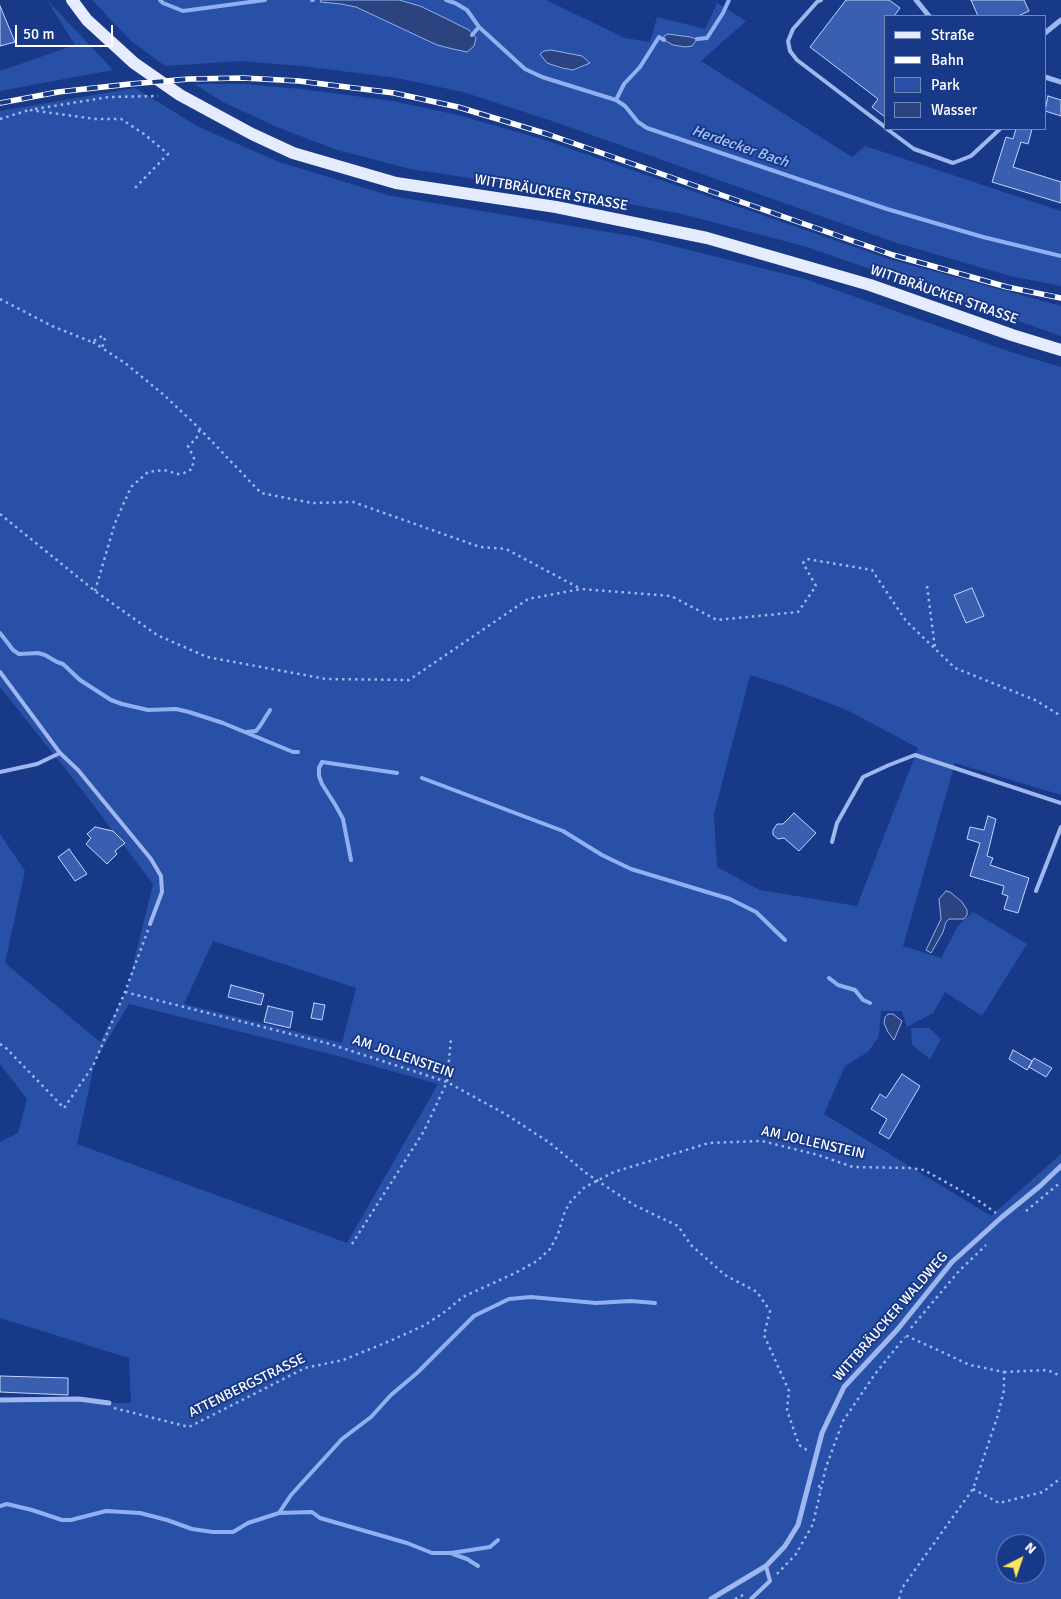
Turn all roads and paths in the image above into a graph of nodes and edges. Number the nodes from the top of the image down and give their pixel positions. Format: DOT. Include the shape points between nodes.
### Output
graph roads {
  1 [pos="72,0"];
  2 [pos="821,0"];
  3 [pos="916,0"];
  4 [pos="928,15"];
  5 [pos="1061,20"];
  6 [pos="1046,32"];
  7 [pos="1046,77"];
  8 [pos="1061,82"];
  9 [pos="180,94"];
  10 [pos="30,110"];
  11 [pos="0,119"];
  12 [pos="884,126"];
  13 [pos="889,130"];
  14 [pos="999,130"];
  15 [pos="133,190"];
  16 [pos="0,299"];
  17 [pos="92,342"];
  18 [pos="102,348"];
  19 [pos="1061,350"];
  20 [pos="200,429"];
  21 [pos="0,514"];
  22 [pos="927,586"];
  23 [pos="581,589"];
  24 [pos="94,591"];
  25 [pos="935,649"];
  26 [pos="0,672"];
  27 [pos="1061,716"];
  28 [pos="60,753"];
  29 [pos="0,772"];
  30 [pos="1061,803"];
  31 [pos="1061,826"];
  32 [pos="832,842"];
  33 [pos="1036,891"];
  34 [pos="150,924"];
  35 [pos="125,992"];
  36 [pos="451,1038"];
  37 [pos="0,1044"];
  38 [pos="447,1082"];
  39 [pos="1061,1166"];
  40 [pos="598,1180"];
  41 [pos="1002,1217"];
  42 [pos="352,1244"];
  43 [pos="987,1245"];
  44 [pos="897,1330"];
  45 [pos="906,1336"];
  46 [pos="1004,1372"];
  47 [pos="1061,1376"];
  48 [pos="0,1400"];
  49 [pos="108,1404"];
  50 [pos="815,1456"];
  51 [pos="1061,1478"];
  52 [pos="973,1489"];
  53 [pos="820,1492"];
  54 [pos="766,1566"];
  55 [pos="711,1599"];
  56 [pos="751,1599"];
  57 [pos="899,1599"];
  1 -- 9 [label="main road, WITTBRÄUCKER STRASSE" via="86,20 134,63"];
  2 -- 12 [label="lane" via="793,29 788,41 790,51 797,60"];
  3 -- 4 [label="street"];
  5 -- 6 [label="street"];
  7 -- 8 [label="street"];
  9 -- 10 [label="path" via="110,97"];
  9 -- 19 [label="main road, WITTBRÄUCKER STRASSE" via="293,153 396,183 556,207 707,238 870,285"];
  10 -- 11 [label="path"];
  10 -- 15 [label="path" via="121,119 144,134 168,154"];
  13 -- 14 [label="lane" via="914,150 953,163 971,156"];
  16 -- 17 [label="path"];
  17 -- 18 [label="path"];
  17 -- 18 [label="path" via="102,336 105,338"];
  18 -- 20 [label="path" via="164,395"];
  20 -- 23 [label="path" via="261,493 312,504 353,502 480,547 506,549"];
  20 -- 24 [label="path" via="188,446 194,458 192,469 178,474 164,470 148,472 131,487 115,523"];
  21 -- 24 [label="path"];
  22 -- 25 [label="path"];
  23 -- 24 [label="path" via="528,599 409,680 326,679 207,657 157,635"];
  23 -- 25 [label="path" via="671,596 717,620 798,612 816,586 803,563 807,559 872,570 906,621"];
  25 -- 27 [label="path" via="954,668 1035,700"];
  26 -- 28 [label="lane"];
  28 -- 29 [label="lane" via="37,764"];
  28 -- 34 [label="lane" via="84,777 151,859 161,876 162,892"];
  30 -- 32 [label="lane" via="916,756 863,777 837,823"];
  31 -- 33 [label="lane"];
  34 -- 35 [label="path"];
  35 -- 37 [label="path" via="93,1066 64,1108"];
  35 -- 38 [label="path, AM JOLLENSTEIN" via="330,1044"];
  36 -- 38 [label="path"];
  38 -- 40 [label="path, AM JOLLENSTEIN" via="507,1114"];
  38 -- 42 [label="path" via="424,1131"];
  39 -- 41 [label="street, WITTBRÄUCKER WALDWEG"];
  40 -- 41 [label="path, AM JOLLENSTEIN" via="614,1172 709,1143 762,1141 853,1167 924,1170"];
  40 -- 49 [label="path, ATTENBERGSTRASSE" via="571,1201 550,1249 537,1261 463,1297 425,1325 343,1360 305,1368 189,1427"];
  40 -- 50 [label="path" via="634,1205 678,1226 691,1245 725,1275 757,1292 770,1311 764,1335 789,1391 788,1410 799,1445"];
  41 -- 44 [label="street, WITTBRÄUCKER WALDWEG" via="952,1262"];
  43 -- 45 [label="path" via="960,1271"];
  44 -- 45 [label="path"];
  44 -- 50 [label="street, WITTBRÄUCKER WALDWEG" via="844,1387"];
  45 -- 46 [label="path" via="970,1365"];
  45 -- 53 [label="path" via="875,1374 843,1422"];
  46 -- 47 [label="path" via="1047,1370"];
  46 -- 52 [label="path" via="998,1415"];
  48 -- 49 [label="street" via="79,1399"];
  50 -- 54 [label="street, WITTBRÄUCKER WALDWEG" via="798,1526"];
  51 -- 52 [label="path" via="1043,1492 999,1503"];
  52 -- 57 [label="path" via="902,1588"];
  54 -- 55 [label="street, WITTBRÄUCKER WALDWEG"];
  54 -- 56 [label="lane" via="770,1581"];
}
